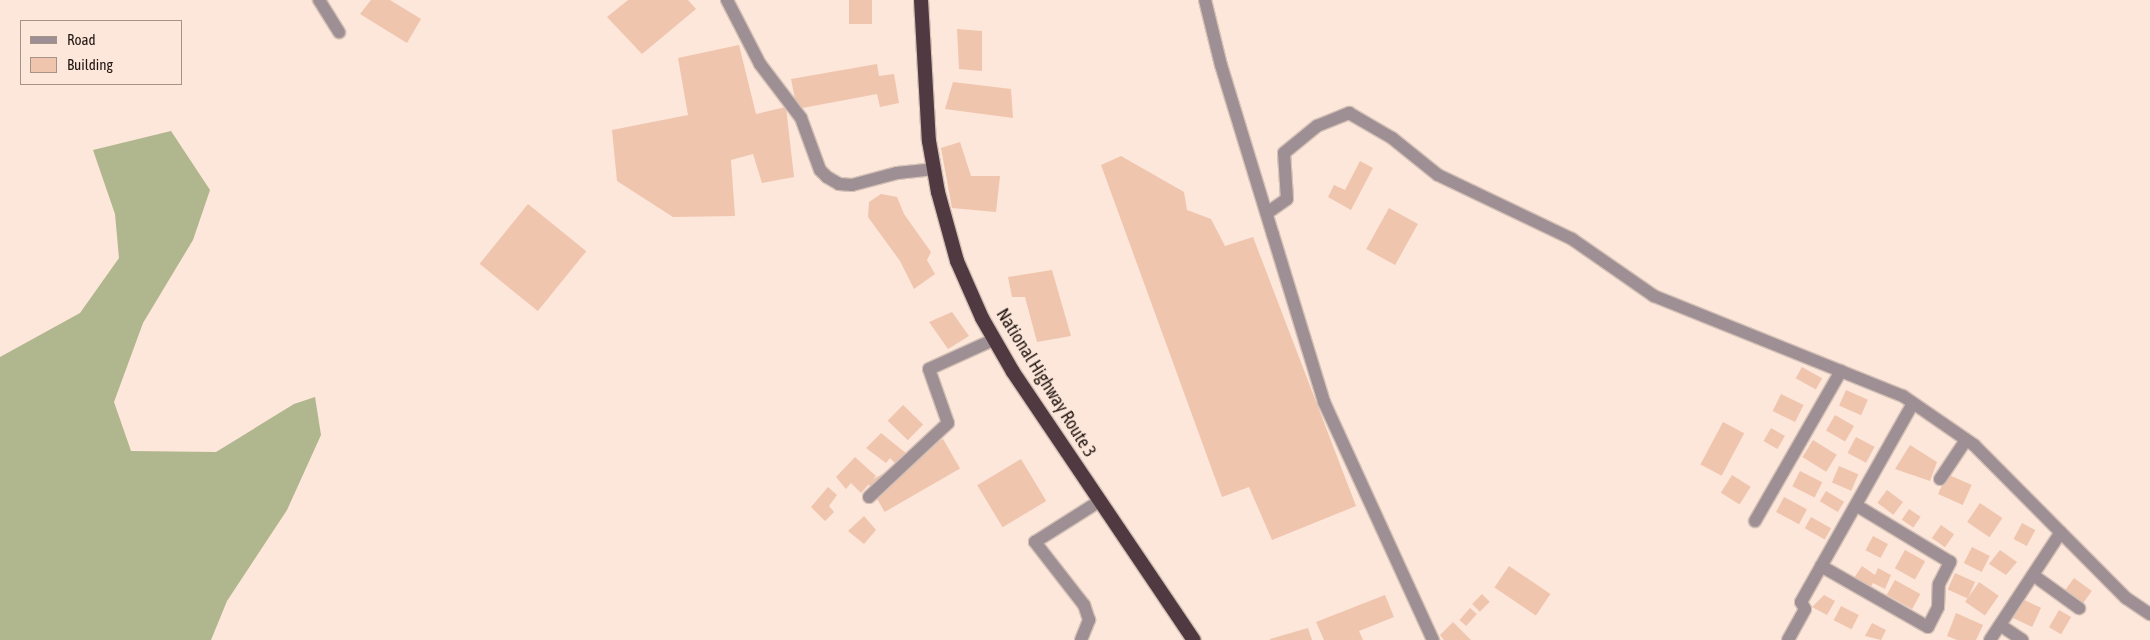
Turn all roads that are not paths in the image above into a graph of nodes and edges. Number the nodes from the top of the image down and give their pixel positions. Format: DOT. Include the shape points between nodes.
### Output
graph roads {
  1 [pos="727,0"];
  2 [pos="920,0"];
  3 [pos="1205,0"];
  4 [pos="324,2"];
  5 [pos="339,32"];
  6 [pos="934,169"];
  7 [pos="1267,213"];
  8 [pos="994,339"];
  9 [pos="1841,371"];
  10 [pos="1913,403"];
  11 [pos="1966,440"];
  12 [pos="1940,479"];
  13 [pos="869,497"];
  14 [pos="1098,502"];
  15 [pos="1856,505"];
  16 [pos="1755,521"];
  17 [pos="2061,532"];
  18 [pos="1821,566"];
  19 [pos="2033,574"];
  20 [pos="2079,608"];
  21 [pos="2150,614"];
  22 [pos="2000,625"];
  23 [pos="1081,640"];
  24 [pos="1194,640"];
  25 [pos="1433,640"];
  26 [pos="1788,640"];
  27 [pos="1990,640"];
  28 [pos="2022,640"];
  1 -- 6 [label="street" via="760,64 801,118 820,170 826,177 838,184 852,185 896,173"];
  2 -- 6 [label="highway, National Highway Route 3" via="929,141"];
  3 -- 7 [label="street"];
  4 -- 5 [label="street"];
  6 -- 8 [label="highway, National Highway Route 3" via="957,261"];
  7 -- 9 [label="street" via="1287,198 1284,152 1317,126 1349,112 1392,138 1438,175 1572,239 1654,296"];
  7 -- 25 [label="street" via="1324,402"];
  8 -- 13 [label="street" via="929,369 948,423"];
  8 -- 14 [label="highway, National Highway Route 3"];
  9 -- 10 [label="street"];
  9 -- 16 [label="street"];
  10 -- 11 [label="street"];
  10 -- 15 [label="street"];
  11 -- 12 [label="street"];
  11 -- 17 [label="street"];
  14 -- 23 [label="street" via="1035,542 1084,604 1089,620"];
  14 -- 24 [label="highway, National Highway Route 3"];
  15 -- 18 [label="street"];
  15 -- 18 [label="street" via="1950,562 1939,584 1938,607 1928,627"];
  17 -- 19 [label="street"];
  17 -- 21 [label="street" via="2126,598"];
  18 -- 26 [label="street" via="1801,602 1805,609"];
  19 -- 20 [label="street"];
  19 -- 22 [label="street"];
  22 -- 27 [label="street"];
  22 -- 28 [label="street"];
}
